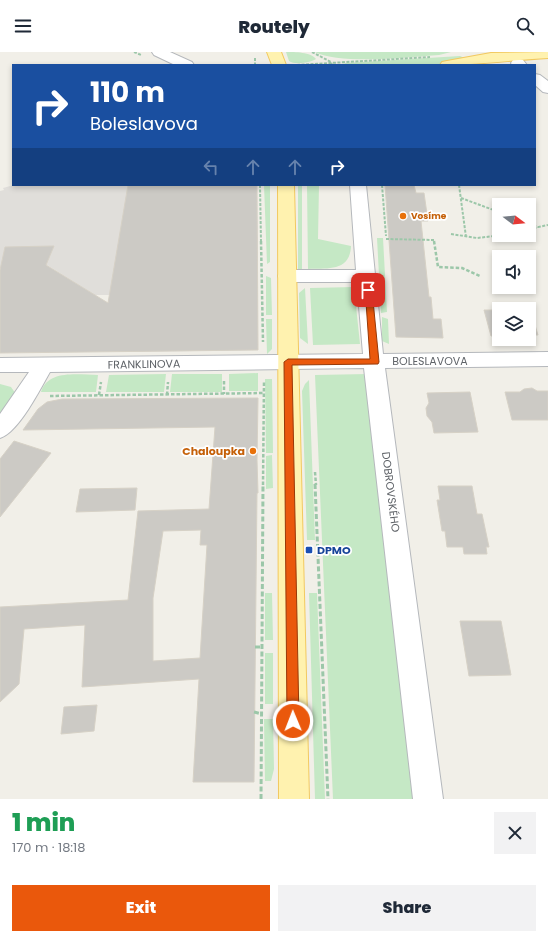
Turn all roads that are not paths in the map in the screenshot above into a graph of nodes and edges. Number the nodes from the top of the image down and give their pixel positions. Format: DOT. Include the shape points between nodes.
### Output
graph roads {
  1 [pos="159,52"];
  2 [pos="548,54"];
  3 [pos="267,55"];
  4 [pos="442,61"];
  5 [pos="548,62"];
  6 [pos="185,64"];
  7 [pos="278,64"];
  8 [pos="519,64"];
  9 [pos="536,79"];
  10 [pos="548,89"];
  11 [pos="286,186"];
  12 [pos="358,186"];
  13 [pos="287,276"];
  14 [pos="367,276"];
  15 [pos="548,359"];
  16 [pos="288,362"];
  17 [pos="374,362"];
  18 [pos="44,364"];
  19 [pos="0,365"];
  20 [pos="0,430"];
  21 [pos="294,799"];
  22 [pos="428,799"];
  1 -- 6 [label="street"];
  2 -- 4 [label="main road"];
  3 -- 7 [label="main road"];
  5 -- 8 [label="main road"];
  9 -- 10 [label="street"];
  11 -- 13 [label="main road"];
  12 -- 14 [label="street, DOBROVSKÉHO"];
  13 -- 14 [label="street"];
  13 -- 16 [label="main road"];
  14 -- 17 [label="street, DOBROVSKÉHO"];
  15 -- 17 [label="street, BOLESLAVOVA"];
  16 -- 17 [label="street, BOLESLAVOVA"];
  16 -- 18 [label="street, FRANKLINOVA"];
  16 -- 21 [label="main road"];
  17 -- 22 [label="street, DOBROVSKÉHO"];
  18 -- 19 [label="street, FRANKLINOVA"];
  18 -- 20 [label="street" via="20,404"];
}
